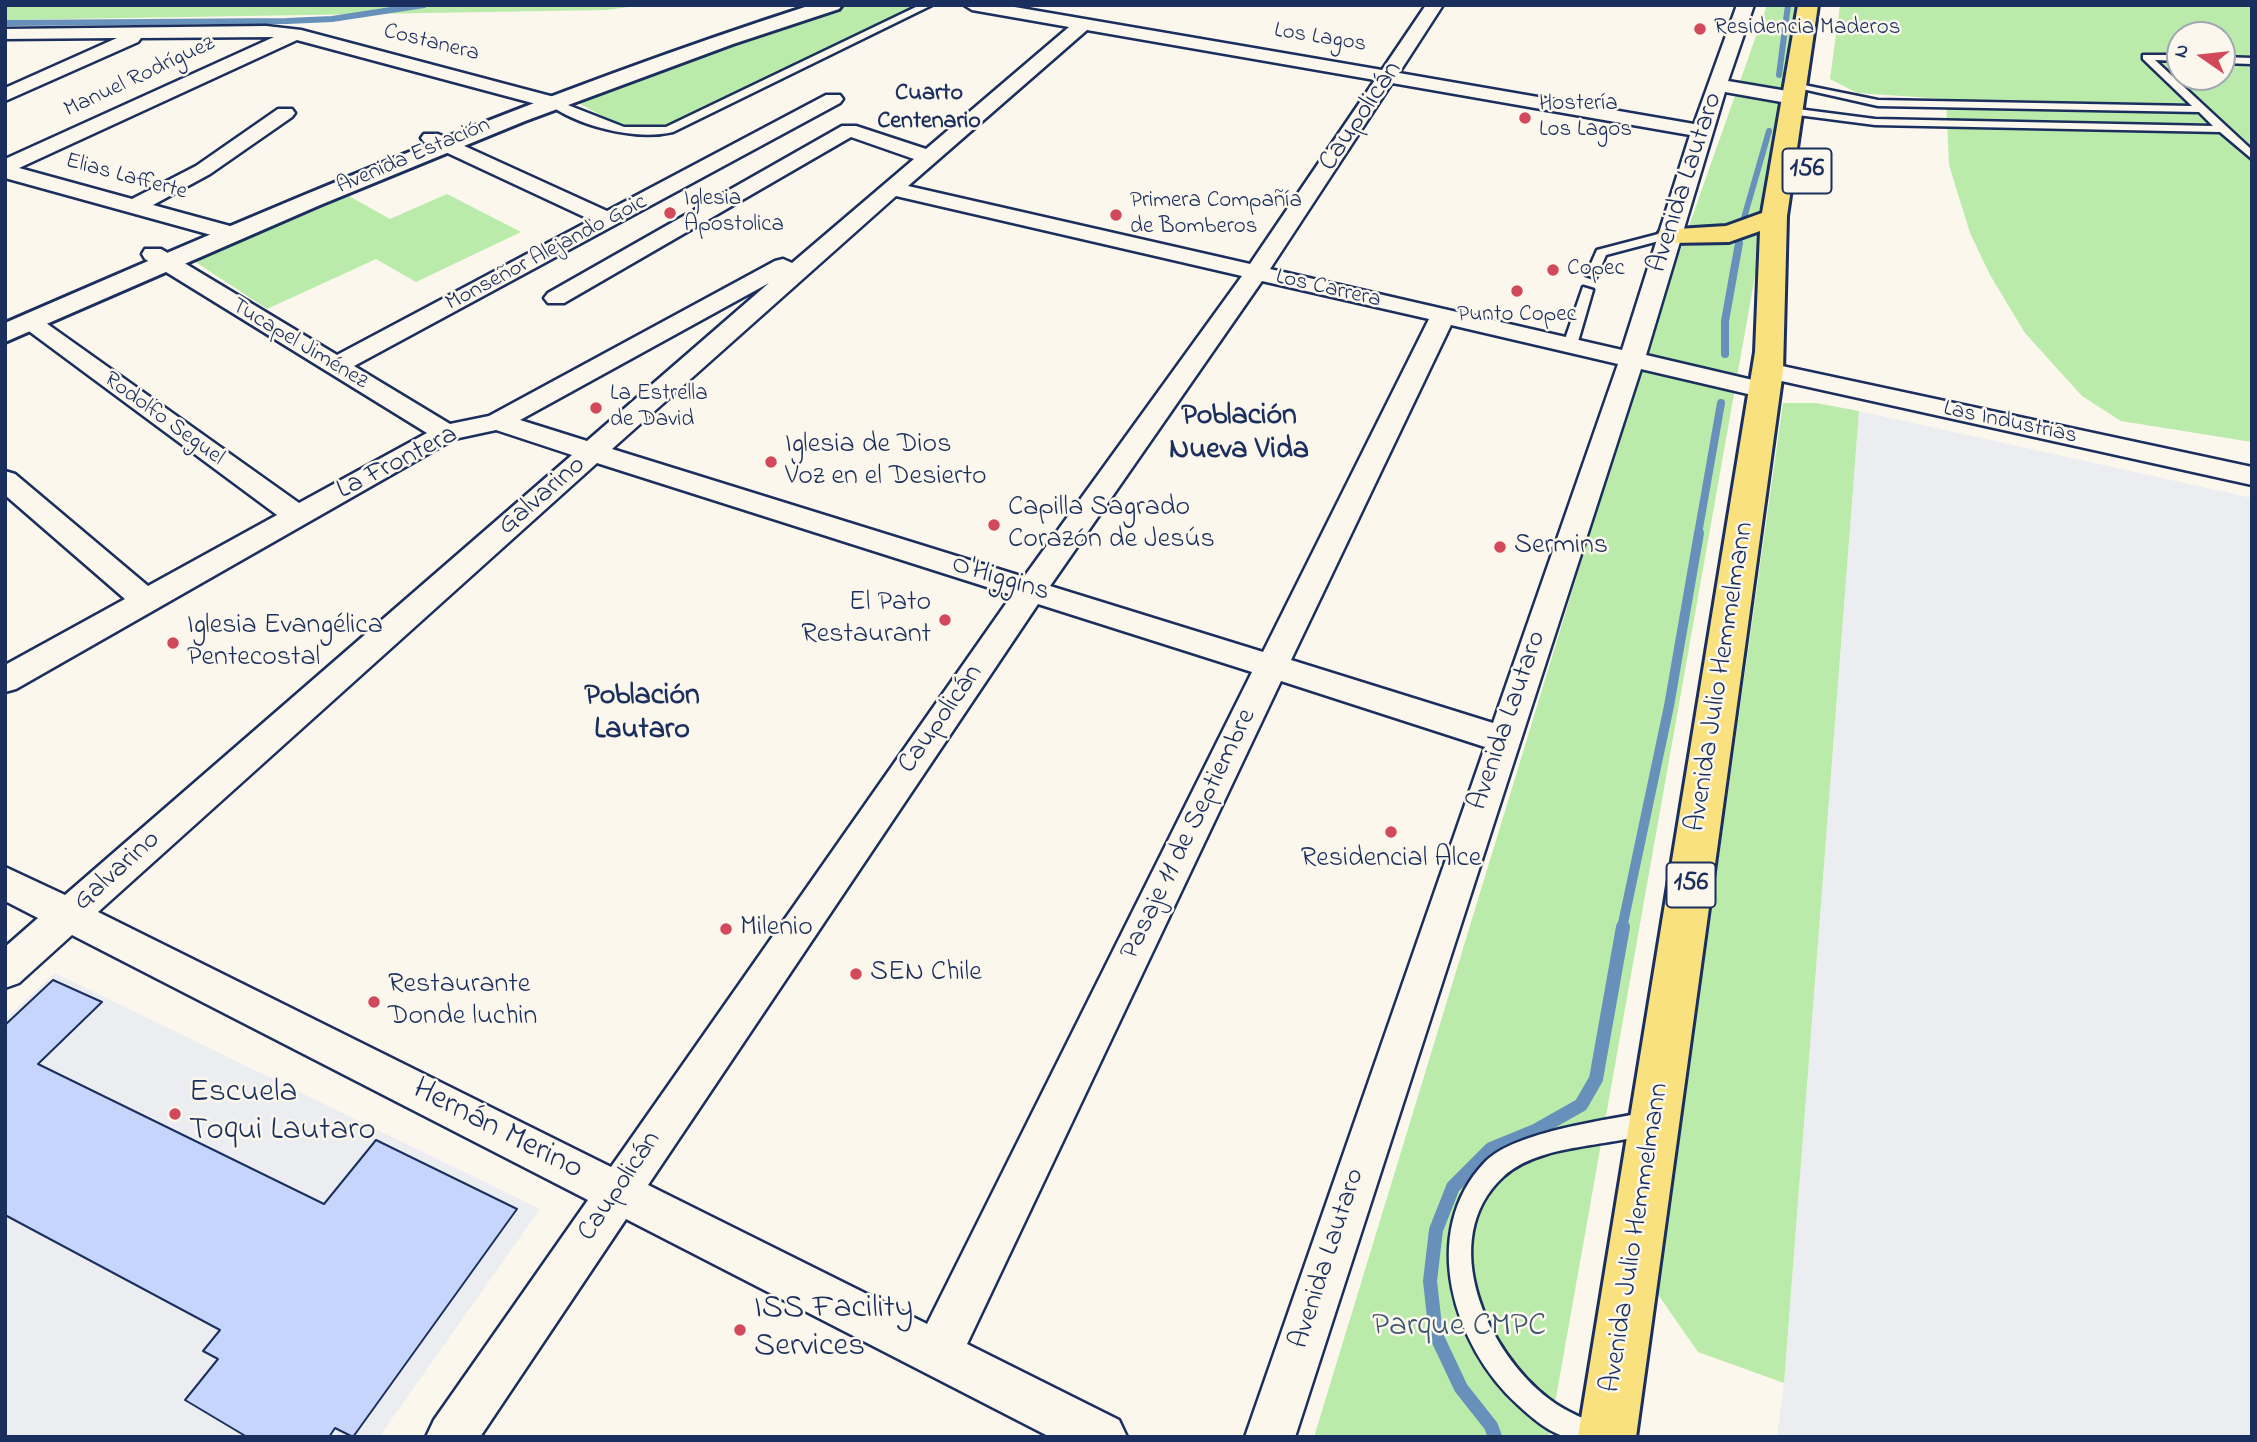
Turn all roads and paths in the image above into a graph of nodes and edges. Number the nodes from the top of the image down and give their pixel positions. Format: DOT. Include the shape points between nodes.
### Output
graph roads {
  1 [pos="799,5"];
  2 [pos="832,5"];
  3 [pos="928,5"];
  4 [pos="972,5"];
  5 [pos="1435,5"];
  6 [pos="1746,5"];
  7 [pos="1808,5"];
  8 [pos="1830,5"];
  9 [pos="1082,25"];
  10 [pos="144,33"];
  11 [pos="5,34"];
  12 [pos="36,34"];
  13 [pos="295,34"];
  14 [pos="5,44"];
  15 [pos="2166,58"];
  16 [pos="1390,75"];
  17 [pos="2166,75"];
  18 [pos="1718,85"];
  19 [pos="2183,91"];
  20 [pos="5,96"];
  21 [pos="543,99"];
  22 [pos="834,99"];
  23 [pos="1803,106"];
  24 [pos="2203,109"];
  25 [pos="285,113"];
  26 [pos="2223,129"];
  27 [pos="1701,131"];
  28 [pos="437,141"];
  29 [pos="928,156"];
  30 [pos="2252,156"];
  31 [pos="5,169"];
  32 [pos="891,188"];
  33 [pos="132,208"];
  34 [pos="1774,217"];
  35 [pos="610,221"];
  36 [pos="224,232"];
  37 [pos="1670,235"];
  38 [pos="833,239"];
  39 [pos="159,259"];
  40 [pos="1795,262"];
  41 [pos="1255,274"];
  42 [pos="1592,275"];
  43 [pos="1587,290"];
  44 [pos="556,298"];
  45 [pos="1443,315"];
  46 [pos="18,320"];
  47 [pos="5,334"];
  48 [pos="1570,345"];
  49 [pos="1632,359"];
  50 [pos="1769,364"];
  51 [pos="334,367"];
  52 [pos="498,422"];
  53 [pos="446,433"];
  54 [pos="593,452"];
  55 [pos="2252,476"];
  56 [pos="5,480"];
  57 [pos="297,516"];
  58 [pos="1031,590"];
  59 [pos="145,600"];
  60 [pos="1272,666"];
  61 [pos="5,680"];
  62 [pos="1502,739"];
  63 [pos="5,883"];
  64 [pos="69,915"];
  65 [pos="5,971"];
  66 [pos="1655,1121"];
  67 [pos="617,1192"];
  68 [pos="937,1354"];
  69 [pos="451,1437"];
  70 [pos="1102,1437"];
  71 [pos="1270,1437"];
  72 [pos="1597,1437"];
  73 [pos="1607,1437"];
  1 -- 21 [label="street, Avenida Estación" via="673,46"];
  2 -- 21 [label="street, Avenida Estación"];
  3 -- 21 [label="lane" via="669,130 624,133"];
  4 -- 9 [label="street, Los Lagos"];
  5 -- 16 [label="street, Caupolicán"];
  6 -- 18 [label="street, Avenida Lautaro"];
  7 -- 23 [label="highway, Avenida Julio Hemmelmann / 156"];
  8 -- 23 [label="highway, Avenida Julio Hemmelmann / 156"];
  9 -- 16 [label="street, Los Lagos"];
  9 -- 29 [label="street, Galvarino"];
  10 -- 12 [label="street, Costanera"];
  10 -- 13 [label="street, Costanera"];
  10 -- 20 [label="street"];
  11 -- 12 [label="street, Costanera"];
  12 -- 14 [label="street"];
  13 -- 21 [label="street, Costanera"];
  13 -- 31 [label="street, Manuel Rodríguez"];
  15 -- 17 [label="lane" via="2146,57"];
  16 -- 27 [label="street, Los Lagos"];
  16 -- 41 [label="street, Caupolicán"];
  18 -- 23 [label="street"];
  18 -- 27 [label="street, Avenida Lautaro"];
  19 -- 24 [label="lane"];
  21 -- 28 [label="street, Avenida Estación"];
  22 -- 35 [label="street, Monseñor Alejando Goic"];
  23 -- 24 [label="lane" via="1878,103"];
  23 -- 26 [label="lane" via="1875,122"];
  23 -- 34 [label="highway, Avenida Julio Hemmelmann / 156"];
  24 -- 26 [label="lane"];
  25 -- 33 [label="street" via="203,170"];
  26 -- 30 [label="lane"];
  27 -- 37 [label="street, Avenida Lautaro"];
  28 -- 35 [label="street"];
  28 -- 36 [label="street, Avenida Estación"];
  29 -- 32 [label="street, Galvarino"];
  29 -- 44 [label="street" via="849,130"];
  31 -- 33 [label="street, Elias Lafferte"];
  32 -- 38 [label="street, Galvarino"];
  32 -- 41 [label="street, Los Carrera"];
  33 -- 36 [label="street, Elias Lafferte"];
  34 -- 37 [label="highway" via="1729,234"];
  34 -- 50 [label="highway, Avenida Julio Hemmelmann / 156"];
  35 -- 51 [label="street, Monseñor Alejando Goic"];
  36 -- 39 [label="street, Avenida Estación"];
  37 -- 42 [label="lane" via="1601,253"];
  37 -- 49 [label="street, Avenida Lautaro"];
  38 -- 52 [label="street, La Frontera"];
  38 -- 54 [label="street, Galvarino"];
  39 -- 46 [label="street, Avenida Estación"];
  39 -- 51 [label="street, Tucapel Jiménez"];
  40 -- 50 [label="highway, Avenida Julio Hemmelmann / 156" via="1790,302"];
  41 -- 45 [label="street, Los Carrera"];
  41 -- 58 [label="street, Caupolicán"];
  43 -- 48 [label="lane"];
  45 -- 48 [label="street, Los Carrera"];
  45 -- 60 [label="street, Pasaje 11 de Septiembre"];
  46 -- 47 [label="street, Avenida Estación"];
  46 -- 57 [label="street, Rodolfo Seguel"];
  48 -- 49 [label="street, Los Carrera"];
  49 -- 50 [label="street, Los Carrera"];
  49 -- 62 [label="street, Avenida Lautaro"];
  50 -- 55 [label="street, Las Industrias"];
  50 -- 66 [label="highway, Avenida Julio Hemmelmann / 156"];
  51 -- 53 [label="street, Tucapel Jiménez"];
  52 -- 53 [label="street, La Frontera"];
  52 -- 54 [label="street, O'Higgins"];
  53 -- 57 [label="street, La Frontera"];
  54 -- 58 [label="street, O'Higgins"];
  54 -- 64 [label="street, Galvarino"];
  56 -- 59 [label="street"];
  57 -- 59 [label="street, La Frontera"];
  58 -- 60 [label="street, O'Higgins"];
  58 -- 67 [label="street, Caupolicán"];
  59 -- 61 [label="street, La Frontera"];
  60 -- 62 [label="street, O'Higgins"];
  60 -- 68 [label="street, Pasaje 11 de Septiembre"];
  62 -- 71 [label="street, Avenida Lautaro"];
  63 -- 64 [label="street, Hernán Merino"];
  64 -- 65 [label="street, Galvarino"];
  64 -- 67 [label="street, Hernán Merino"];
  66 -- 72 [label="lane" via="1515,1154 1494,1169 1478,1189 1460,1241 1465,1299 1493,1358 1540,1408"];
  66 -- 73 [label="highway, Avenida Julio Hemmelmann / 156"];
  67 -- 68 [label="street, Hernán Merino"];
  67 -- 69 [label="street, Caupolicán"];
  68 -- 70 [label="street, Hernán Merino"];
}
